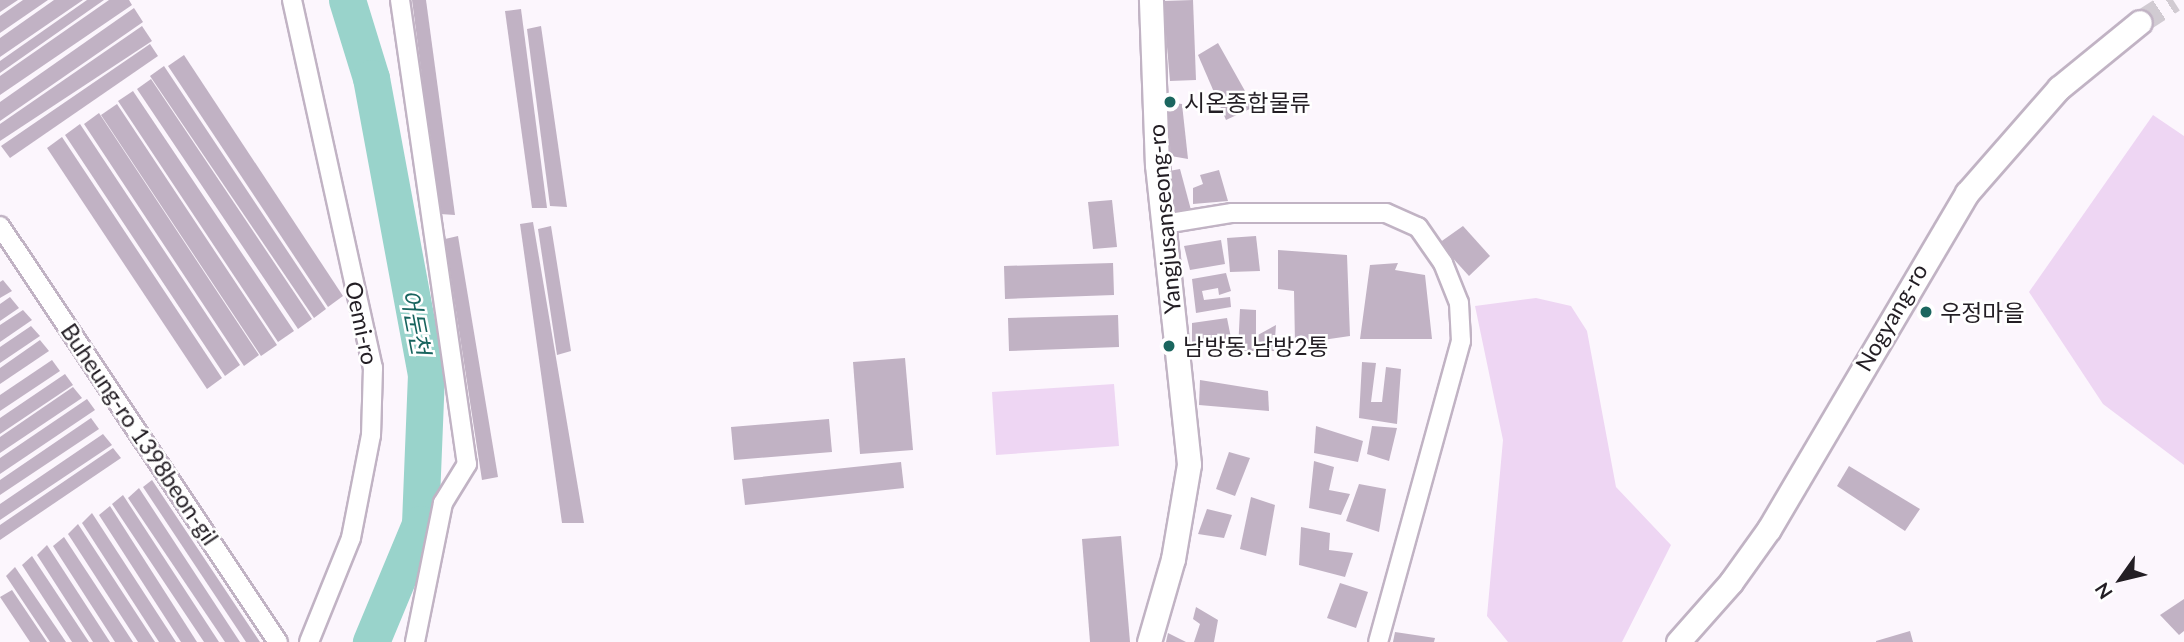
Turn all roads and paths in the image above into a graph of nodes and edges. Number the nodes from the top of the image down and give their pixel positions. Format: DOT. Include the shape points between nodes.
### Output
graph roads {
  1 [pos="292,0"];
  2 [pos="400,0"];
  3 [pos="1151,0"];
  4 [pos="2140,22"];
  5 [pos="1164,224"];
  6 [pos="0,226"];
  7 [pos="278,642"];
  8 [pos="309,642"];
  9 [pos="415,642"];
  10 [pos="1149,642"];
  11 [pos="1378,642"];
  12 [pos="1678,642"];
  1 -- 8 [label="street, Oemi-ro" via="373,368 371,435 351,538"];
  2 -- 9 [label="street" via="467,464 443,503"];
  3 -- 5 [label="street, Yangjusanseong-ro" via="1157,165"];
  4 -- 12 [label="street, Nogyang-ro" via="2059,88 1967,193 1769,528 1731,582"];
  5 -- 10 [label="street, Yangjusanseong-ro" via="1189,464 1173,559"];
  5 -- 11 [label="street" via="1232,213 1386,213 1418,227 1443,263 1459,303 1461,341"];
  6 -- 7 [label="street, Buheung-ro 1398beon-gil"];
}
